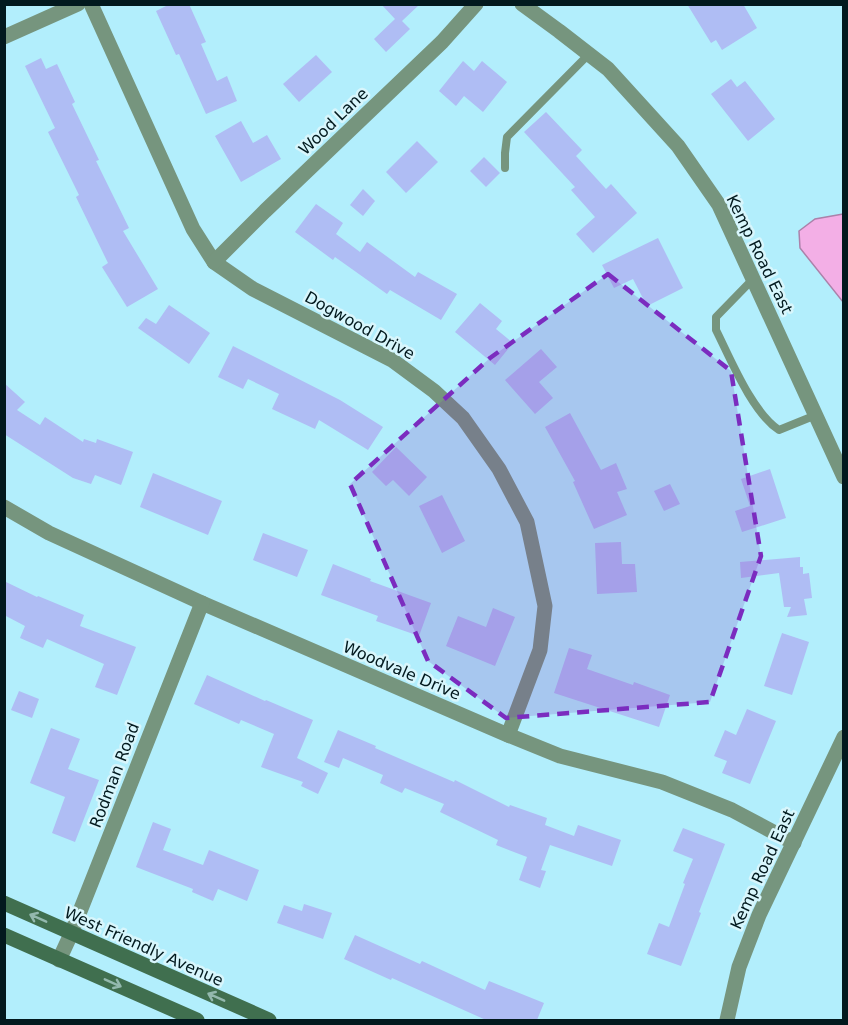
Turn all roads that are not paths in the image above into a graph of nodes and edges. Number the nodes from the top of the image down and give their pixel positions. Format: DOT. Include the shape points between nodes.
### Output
graph roads {
  1 [pos="78,4"];
  2 [pos="91,4"];
  3 [pos="476,4"];
  4 [pos="522,4"];
  5 [pos="4,37"];
  6 [pos="589,54"];
  7 [pos="505,168"];
  8 [pos="214,262"];
  9 [pos="753,279"];
  10 [pos="816,415"];
  11 [pos="843,477"];
  12 [pos="4,507"];
  13 [pos="202,603"];
  14 [pos="508,735"];
  15 [pos="843,737"];
  16 [pos="794,843"];
  17 [pos="4,903"];
  18 [pos="71,934"];
  19 [pos="4,935"];
  20 [pos="60,960"];
  21 [pos="197,1020"];
  22 [pos="269,1020"];
  23 [pos="727,1020"];
  1 -- 5 [label="street"];
  2 -- 8 [label="street, Dogwood Drive" via="193,229"];
  3 -- 8 [label="street, Wood Lane" via="442,42"];
  4 -- 6 [label="street, Kemp Road East"];
  6 -- 7 [label="lane" via="507,137"];
  6 -- 9 [label="street, Kemp Road East" via="608,69 678,146 718,205"];
  8 -- 14 [label="street, Dogwood Drive" via="253,289 392,360 463,418 499,469 527,522 545,606 540,650"];
  9 -- 10 [label="street, Kemp Road East"];
  9 -- 10 [label="lane" via="716,317 716,330 755,406 771,425 779,430"];
  10 -- 11 [label="street, Kemp Road East"];
  12 -- 13 [label="street, Woodvale Drive" via="49,533"];
  13 -- 14 [label="street, Woodvale Drive"];
  13 -- 18 [label="street, Rodman Road"];
  14 -- 16 [label="street, Woodvale Drive" via="560,756 662,782 732,810"];
  15 -- 16 [label="street, Kemp Road East"];
  16 -- 23 [label="street, Kemp Road East" via="743,957"];
  18 -- 17 [label="main road, West Friendly Avenue, one-way"];
  18 -- 20 [label="street, Rodman Road"];
  22 -- 18 [label="main road, West Friendly Avenue, one-way"];
  19 -- 20 [label="main road"];
  20 -- 21 [label="main road, one-way"];
}
